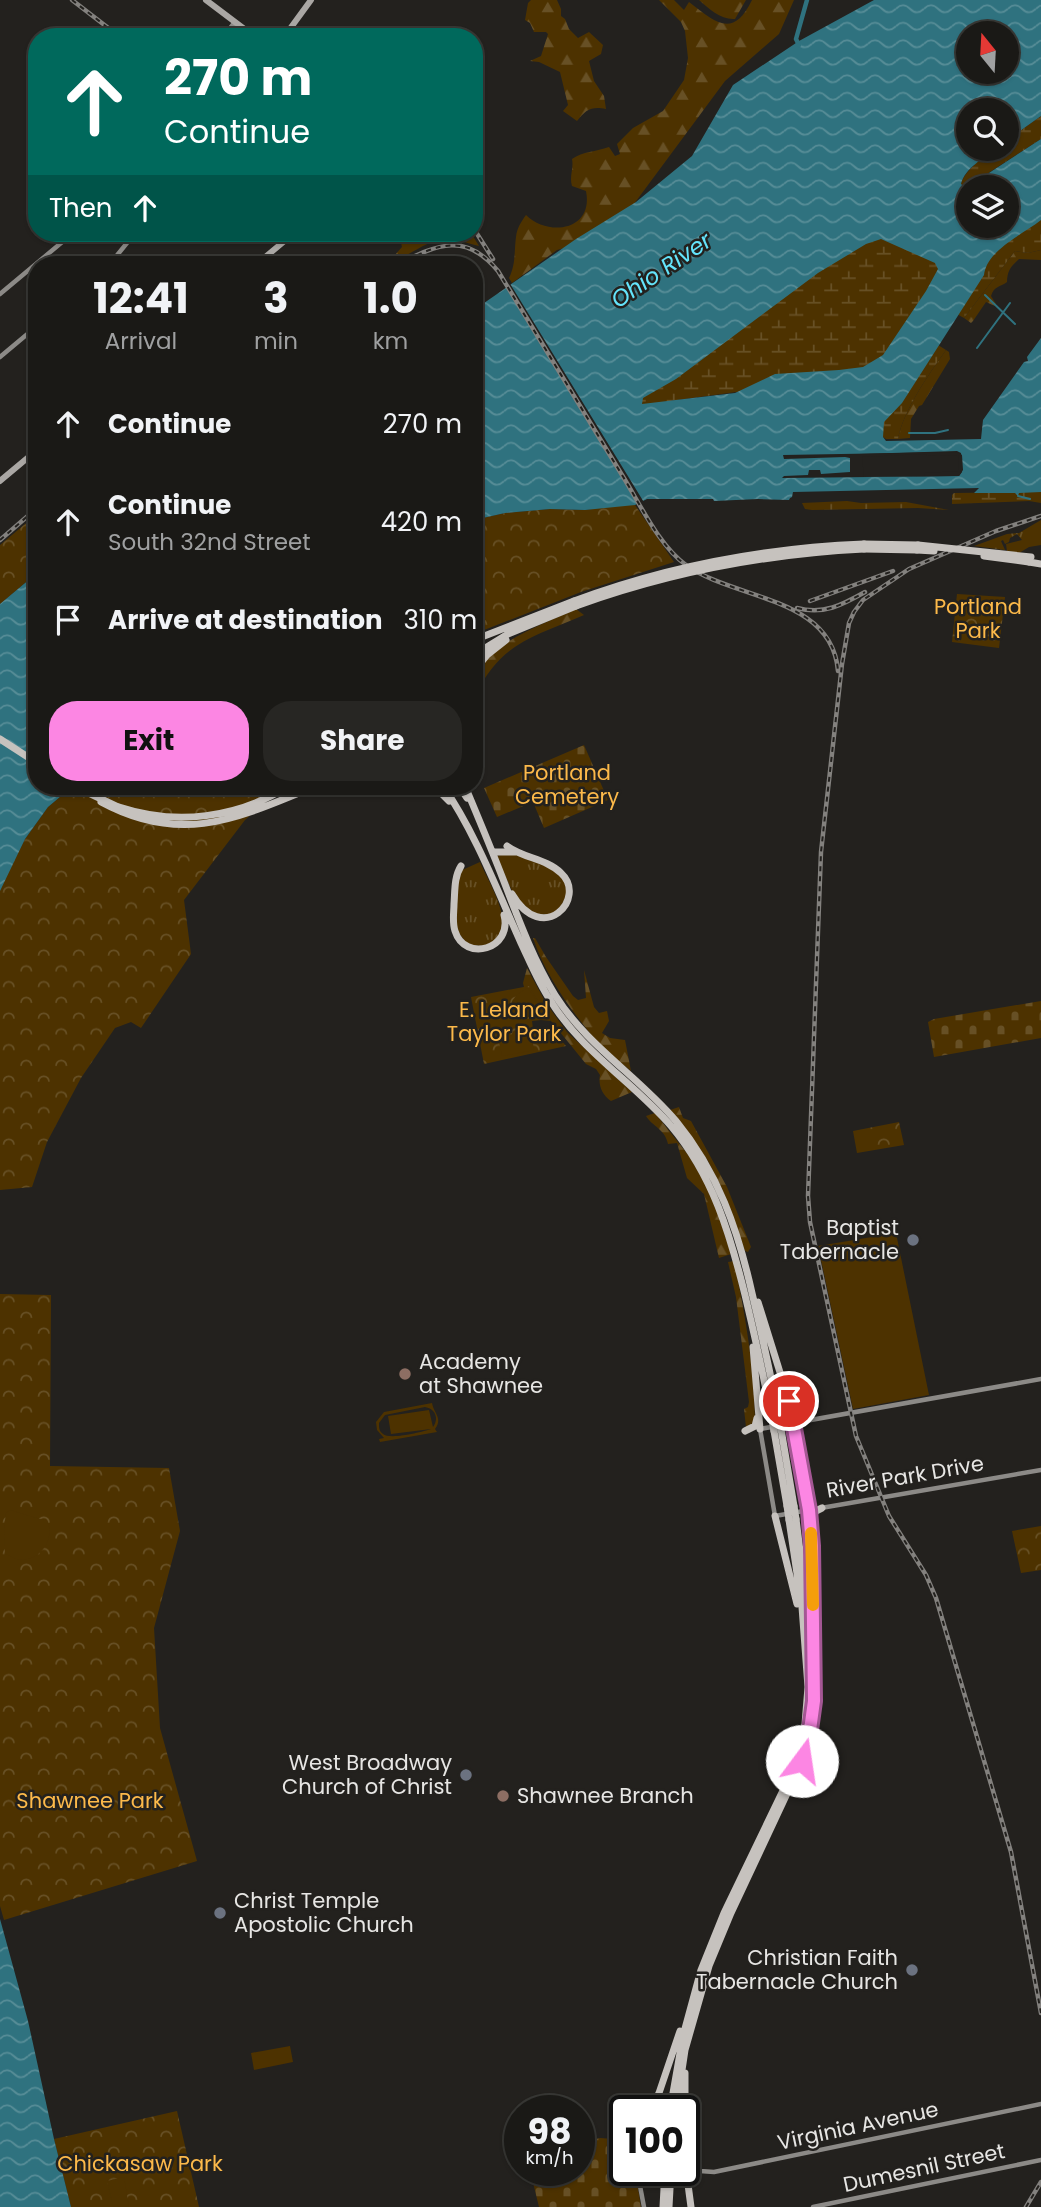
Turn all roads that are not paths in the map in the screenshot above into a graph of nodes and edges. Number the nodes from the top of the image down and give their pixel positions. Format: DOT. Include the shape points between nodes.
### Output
graph roads {
  1 [pos="206,0"];
  2 [pos="312,0"];
  3 [pos="235,22"];
  4 [pos="230,28"];
  5 [pos="243,28"];
  6 [pos="291,28"];
  7 [pos="62,242"];
  8 [pos="128,242"];
  9 [pos="285,242"];
  10 [pos="45,256"];
  11 [pos="116,256"];
  12 [pos="269,256"];
  13 [pos="28,271"];
  14 [pos="0,294"];
  15 [pos="28,334"];
  16 [pos="0,357"];
  17 [pos="28,458"];
  18 [pos="0,481"];
  19 [pos="1041,562"];
  20 [pos="575,604"];
  21 [pos="545,613"];
  22 [pos="528,623"];
  23 [pos="483,639"];
  24 [pos="483,649"];
  25 [pos="483,649"];
  26 [pos="483,661"];
  27 [pos="0,739"];
  28 [pos="28,756"];
  29 [pos="89,795"];
  30 [pos="92,795"];
  31 [pos="271,795"];
  32 [pos="291,795"];
  33 [pos="443,795"];
  34 [pos="449,795"];
  35 [pos="465,795"];
  36 [pos="469,795"];
  37 [pos="457,808"];
  38 [pos="474,810"];
  39 [pos="507,846"];
  40 [pos="493,853"];
  41 [pos="517,853"];
  42 [pos="461,866"];
  43 [pos="453,870"];
  44 [pos="503,878"];
  45 [pos="456,882"];
  46 [pos="502,904"];
  47 [pos="663,1112"];
  48 [pos="741,1261"];
  49 [pos="747,1301"];
  50 [pos="1041,1379"];
  51 [pos="788,1398"];
  52 [pos="757,1414"];
  53 [pos="794,1422"];
  54 [pos="775,1425"];
  55 [pos="760,1429"];
  56 [pos="746,1431"];
  57 [pos="762,1440"];
  58 [pos="1041,1470"];
  59 [pos="807,1496"];
  60 [pos="822,1508"];
  61 [pos="809,1510"];
  62 [pos="793,1513"];
  63 [pos="775,1516"];
  64 [pos="810,1520"];
  65 [pos="810,1665"];
  66 [pos="811,1702"];
  67 [pos="784,1795"];
  68 [pos="692,2010"];
  69 [pos="689,2037"];
  70 [pos="657,2095"];
  71 [pos="672,2095"];
  72 [pos="679,2095"];
  73 [pos="685,2095"];
  74 [pos="1041,2104"];
  75 [pos="1041,2160"];
  76 [pos="700,2170"];
  77 [pos="641,2186"];
  78 [pos="664,2186"];
  79 [pos="670,2186"];
  80 [pos="688,2186"];
  81 [pos="644,2207"];
  82 [pos="663,2207"];
  83 [pos="669,2207"];
  84 [pos="691,2207"];
  85 [pos="813,2207"];
  1 -- 3 [label="main road"];
  2 -- 6 [label="main road"];
  3 -- 4 [label="main road"];
  3 -- 5 [label="main road"];
  7 -- 10 [label="main road"];
  8 -- 11 [label="main road"];
  9 -- 12 [label="main road"];
  13 -- 14 [label="main road"];
  15 -- 16 [label="main road"];
  17 -- 18 [label="main road"];
  19 -- 20 [label="highway, bridge" via="918,547 864,547 716,566"];
  20 -- 21 [label="highway"];
  20 -- 22 [label="highway"];
  21 -- 22 [label="highway"];
  21 -- 24 [label="highway"];
  22 -- 23 [label="highway"];
  22 -- 25 [label="highway"];
  22 -- 26 [label="highway"];
  27 -- 28 [label="highway"];
  29 -- 32 [label="highway, bridge" via="115,810 158,823 202,824"];
  30 -- 31 [label="highway, bridge" via="109,804 164,817 207,817"];
  33 -- 37 [label="highway"];
  34 -- 37 [label="highway"];
  35 -- 38 [label="highway"];
  36 -- 38 [label="highway"];
  37 -- 46 [label="highway"];
  38 -- 40 [label="highway"];
  39 -- 41 [label="highway"];
  40 -- 41 [label="highway"];
  40 -- 44 [label="highway"];
  41 -- 44 [label="highway" via="561,872 569,890 566,905 551,917 533,916"];
  42 -- 45 [label="highway"];
  43 -- 45 [label="highway"];
  44 -- 47 [label="highway" via="554,994 587,1037"];
  45 -- 46 [label="highway" via="454,929 467,946 484,948 500,939 506,922"];
  46 -- 47 [label="highway" via="559,1014 586,1046"];
  47 -- 48 [label="highway" via="696,1148 715,1179 731,1215"];
  48 -- 49 [label="highway"];
  48 -- 51 [label="highway"];
  48 -- 54 [label="highway"];
  49 -- 52 [label="highway"];
  49 -- 54 [label="highway"];
  50 -- 53 [label="main road"];
  51 -- 53 [label="main road"];
  52 -- 55 [label="highway"];
  52 -- 56 [label="highway" via="755,1426"];
  53 -- 54 [label="main road"];
  53 -- 59 [label="main road"];
  54 -- 55 [label="main road"];
  54 -- 57 [label="main road" via="763,1433"];
  54 -- 62 [label="highway"];
  55 -- 57 [label="main road"];
  57 -- 63 [label="main road"];
  58 -- 60 [label="main road, River Park Drive"];
  59 -- 61 [label="main road"];
  59 -- 62 [label="main road" via="805,1506"];
  60 -- 61 [label="main road, River Park Drive"];
  60 -- 64 [label="highway"];
  61 -- 62 [label="main road, River Park Drive"];
  61 -- 64 [label="highway"];
  62 -- 63 [label="main road, River Park Drive"];
  62 -- 65 [label="highway"];
  63 -- 65 [label="highway"];
  64 -- 65 [label="highway"];
  65 -- 66 [label="highway"];
  66 -- 67 [label="highway"];
  66 -- 67 [label="highway" via="807,1742"];
  67 -- 68 [label="highway" via="712,1943"];
  68 -- 69 [label="highway"];
  68 -- 70 [label="highway"];
  68 -- 71 [label="highway"];
  69 -- 72 [label="highway"];
  69 -- 73 [label="highway"];
  74 -- 76 [label="main road, Virginia Avenue" via="714,2172"];
  75 -- 85 [label="main road, Dumesnil Street"];
  77 -- 81 [label="main road"];
  78 -- 82 [label="highway"];
  79 -- 83 [label="highway"];
  80 -- 84 [label="highway"];
}
